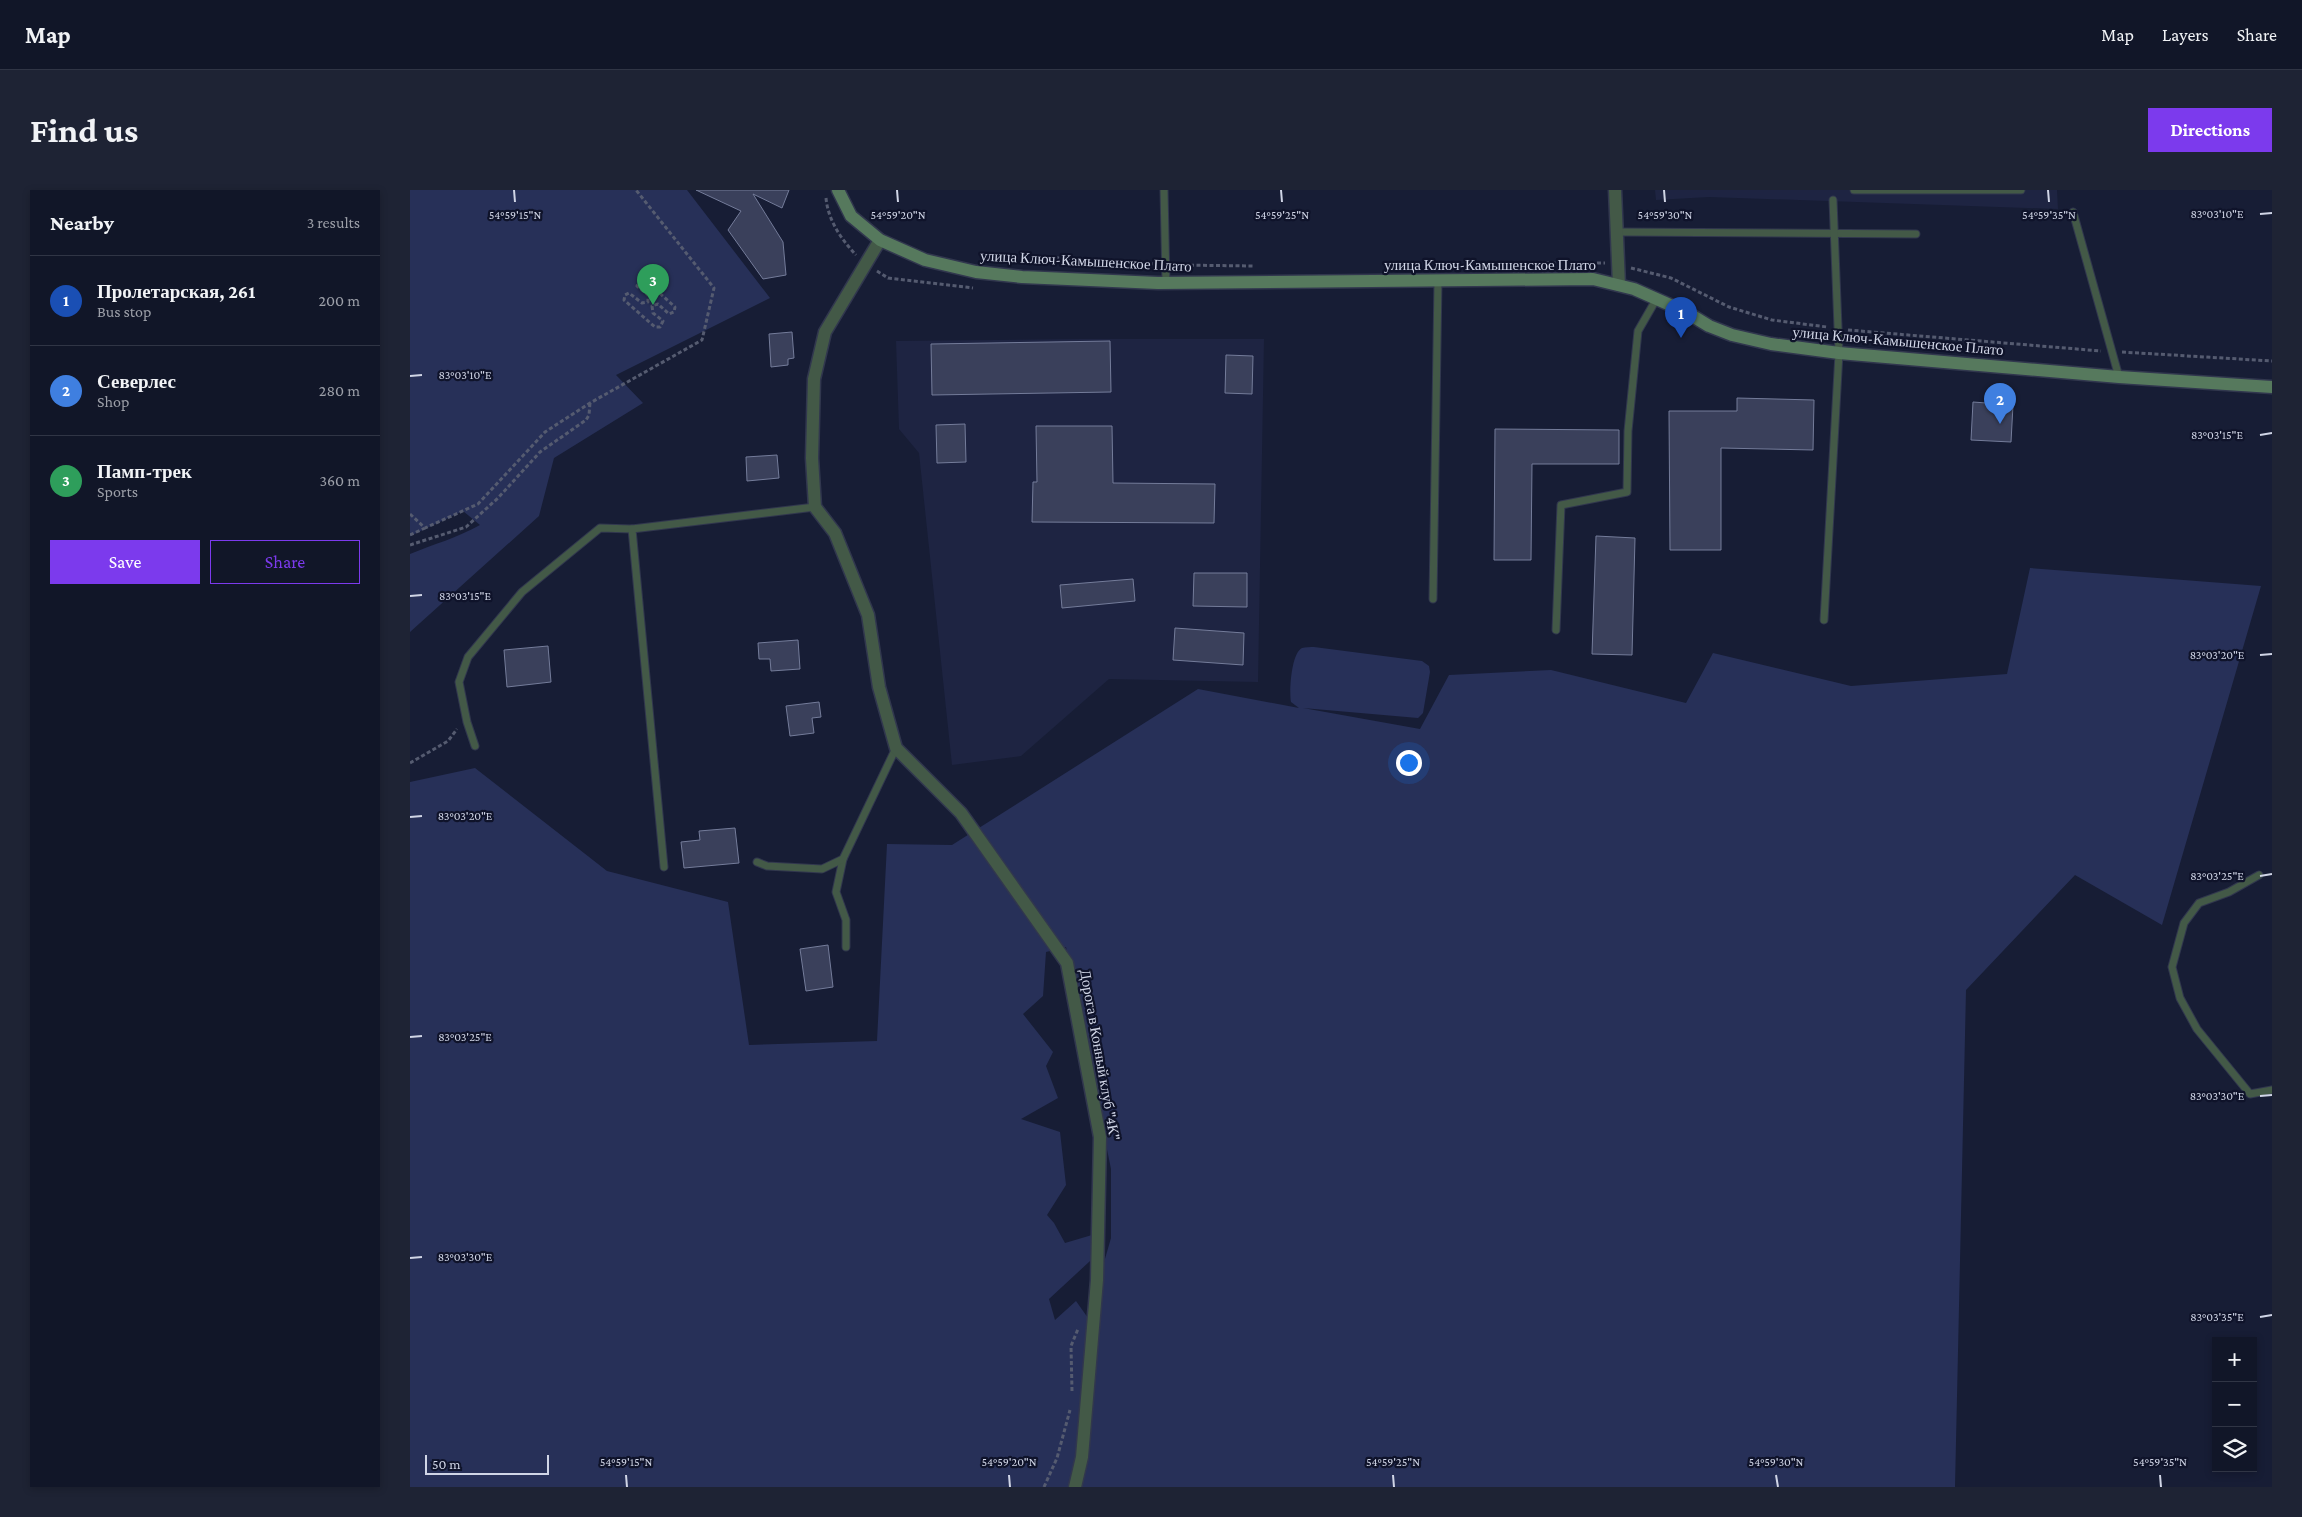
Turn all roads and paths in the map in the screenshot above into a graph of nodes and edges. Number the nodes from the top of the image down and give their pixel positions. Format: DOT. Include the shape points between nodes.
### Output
graph roads {
  1 [pos="636,190"];
  2 [pos="838,190"];
  3 [pos="1164,190"];
  4 [pos="1615,190"];
  5 [pos="1854,190"];
  6 [pos="2021,190"];
  7 [pos="1833,200"];
  8 [pos="2073,212"];
  9 [pos="1618,232"];
  10 [pos="1833,233"];
  11 [pos="1916,234"];
  12 [pos="880,240"];
  13 [pos="1438,280"];
  14 [pos="646,281"];
  15 [pos="1166,282"];
  16 [pos="1620,285"];
  17 [pos="1657,298"];
  18 [pos="1839,353"];
  19 [pos="2119,377"];
  20 [pos="2272,387"];
  21 [pos="590,403"];
  22 [pos="815,507"];
  23 [pos="410,514"];
  24 [pos="425,528"];
  25 [pos="632,529"];
  26 [pos="410,534"];
  27 [pos="410,545"];
  28 [pos="1433,599"];
  29 [pos="1824,620"];
  30 [pos="1556,630"];
  31 [pos="466,717"];
  32 [pos="476,746"];
  33 [pos="896,748"];
  34 [pos="410,764"];
  35 [pos="843,859"];
  36 [pos="757,862"];
  37 [pos="664,867"];
  38 [pos="2259,875"];
  39 [pos="846,947"];
  40 [pos="2272,1090"];
  41 [pos="1081,1321"];
  42 [pos="1072,1401"];
  43 [pos="1070,1408"];
  44 [pos="1044,1487"];
  45 [pos="1075,1487"];
  1 -- 21 [label="path" via="714,288 702,340"];
  2 -- 12 [label="main road, улица Ключ-Камышенское Плато" via="851,216"];
  3 -- 15 [label="lane"];
  4 -- 9 [label="street"];
  5 -- 6 [label="lane"];
  7 -- 10 [label="lane"];
  8 -- 19 [label="lane"];
  9 -- 10 [label="lane"];
  9 -- 16 [label="street"];
  10 -- 11 [label="lane"];
  10 -- 18 [label="lane"];
  12 -- 15 [label="main road, улица Ключ-Камышенское Плато" via="925,260 976,272 1022,277"];
  12 -- 22 [label="street" via="825,332 814,379 812,458"];
  13 -- 15 [label="main road, улица Ключ-Камышенское Плато"];
  13 -- 16 [label="main road, улица Ключ-Камышенское Плато" via="1593,279"];
  13 -- 28 [label="lane"];
  14 -- 14 [label="path" via="640,280 637,285 648,296 648,302 642,303 629,293 625,295 626,302 656,328 662,321 653,313 652,306 658,304 671,314 676,309"];
  16 -- 17 [label="main road, улица Ключ-Камышенское Плато"];
  17 -- 18 [label="main road, улица Ключ-Камышенское Плато" via="1732,335"];
  17 -- 30 [label="lane" via="1638,331 1628,431 1627,492 1561,505"];
  18 -- 19 [label="main road, улица Ключ-Камышенское Плато"];
  18 -- 29 [label="lane"];
  19 -- 20 [label="main road, улица Ключ-Камышенское Плато"];
  21 -- 24 [label="path" via="545,432 478,504"];
  21 -- 27 [label="path" via="586,420 540,452 466,527"];
  22 -- 25 [label="lane"];
  22 -- 33 [label="street" via="835,532 868,615 879,688"];
  23 -- 24 [label="path"];
  24 -- 26 [label="path"];
  25 -- 31 [label="lane" via="600,528 522,592 468,657 459,682"];
  25 -- 37 [label="lane"];
  31 -- 32 [label="lane"];
  31 -- 34 [label="path" via="448,741"];
  33 -- 35 [label="lane"];
  33 -- 45 [label="street, Дорога в Конный клуб \"4К\"" via="961,813 1067,963 1100,1136 1097,1280 1082,1457"];
  35 -- 36 [label="lane" via="822,869 767,866"];
  35 -- 39 [label="lane" via="836,892 846,920"];
  38 -- 40 [label="lane" via="2199,904 2184,923 2172,967 2180,998 2197,1029 2238,1080 2250,1094"];
  41 -- 42 [label="path" via="1071,1346"];
  43 -- 44 [label="path" via="1057,1458"];
}
